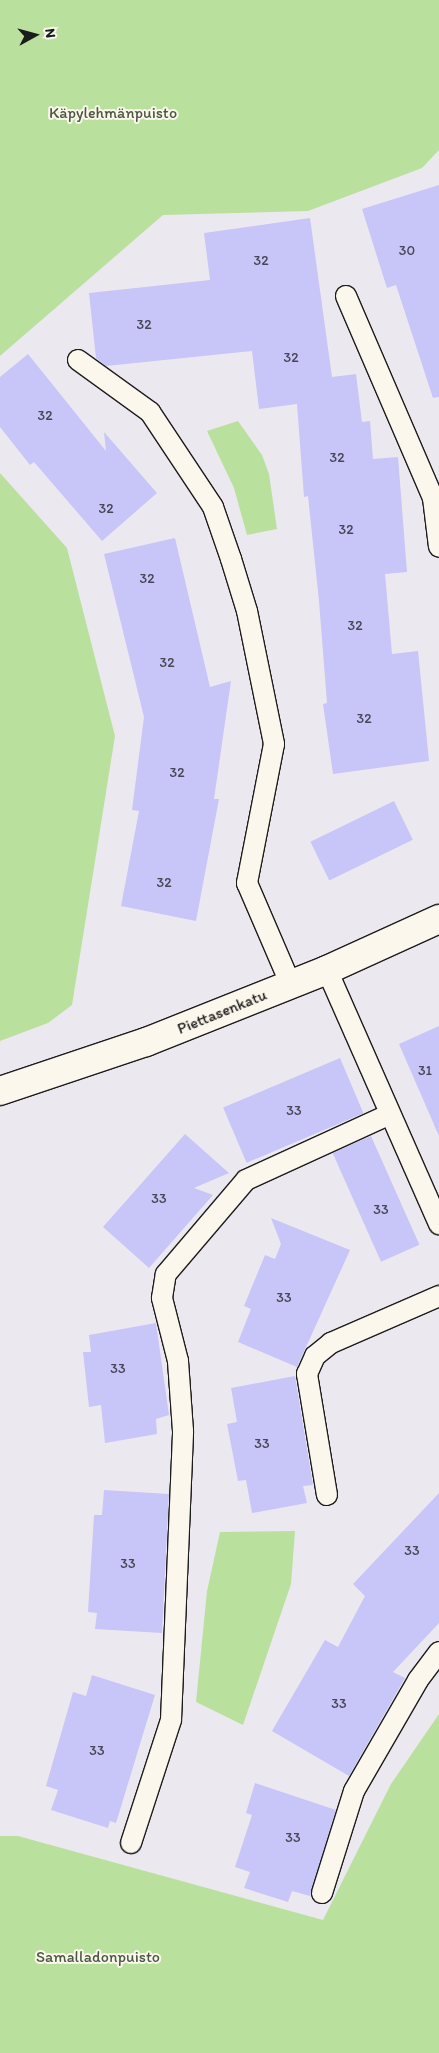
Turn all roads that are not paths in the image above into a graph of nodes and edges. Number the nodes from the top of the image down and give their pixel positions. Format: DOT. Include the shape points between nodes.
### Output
graph roads {
  1 [pos="346,296"];
  2 [pos="78,360"];
  3 [pos="439,547"];
  4 [pos="439,919"];
  5 [pos="327,970"];
  6 [pos="291,985"];
  7 [pos="0,1091"];
  8 [pos="390,1114"];
  9 [pos="439,1224"];
  10 [pos="439,1296"];
  11 [pos="327,1495"];
  12 [pos="439,1652"];
  13 [pos="131,1842"];
  14 [pos="322,1893"];
  1 -- 3 [label="lane" via="433,498"];
  2 -- 6 [label="lane" via="150,412 213,507 231,559 247,611 274,744 247,883"];
  4 -- 5 [label="street, Piettasenkatu"];
  5 -- 6 [label="street, Piettasenkatu"];
  5 -- 8 [label="lane"];
  6 -- 7 [label="street, Piettasenkatu" via="146,1042"];
  8 -- 9 [label="lane"];
  8 -- 13 [label="lane" via="246,1180 166,1274 162,1298 178,1361 183,1431 172,1720"];
  10 -- 11 [label="lane" via="331,1343 316,1356 307,1374"];
  12 -- 14 [label="lane" via="418,1680 354,1791"];
}
